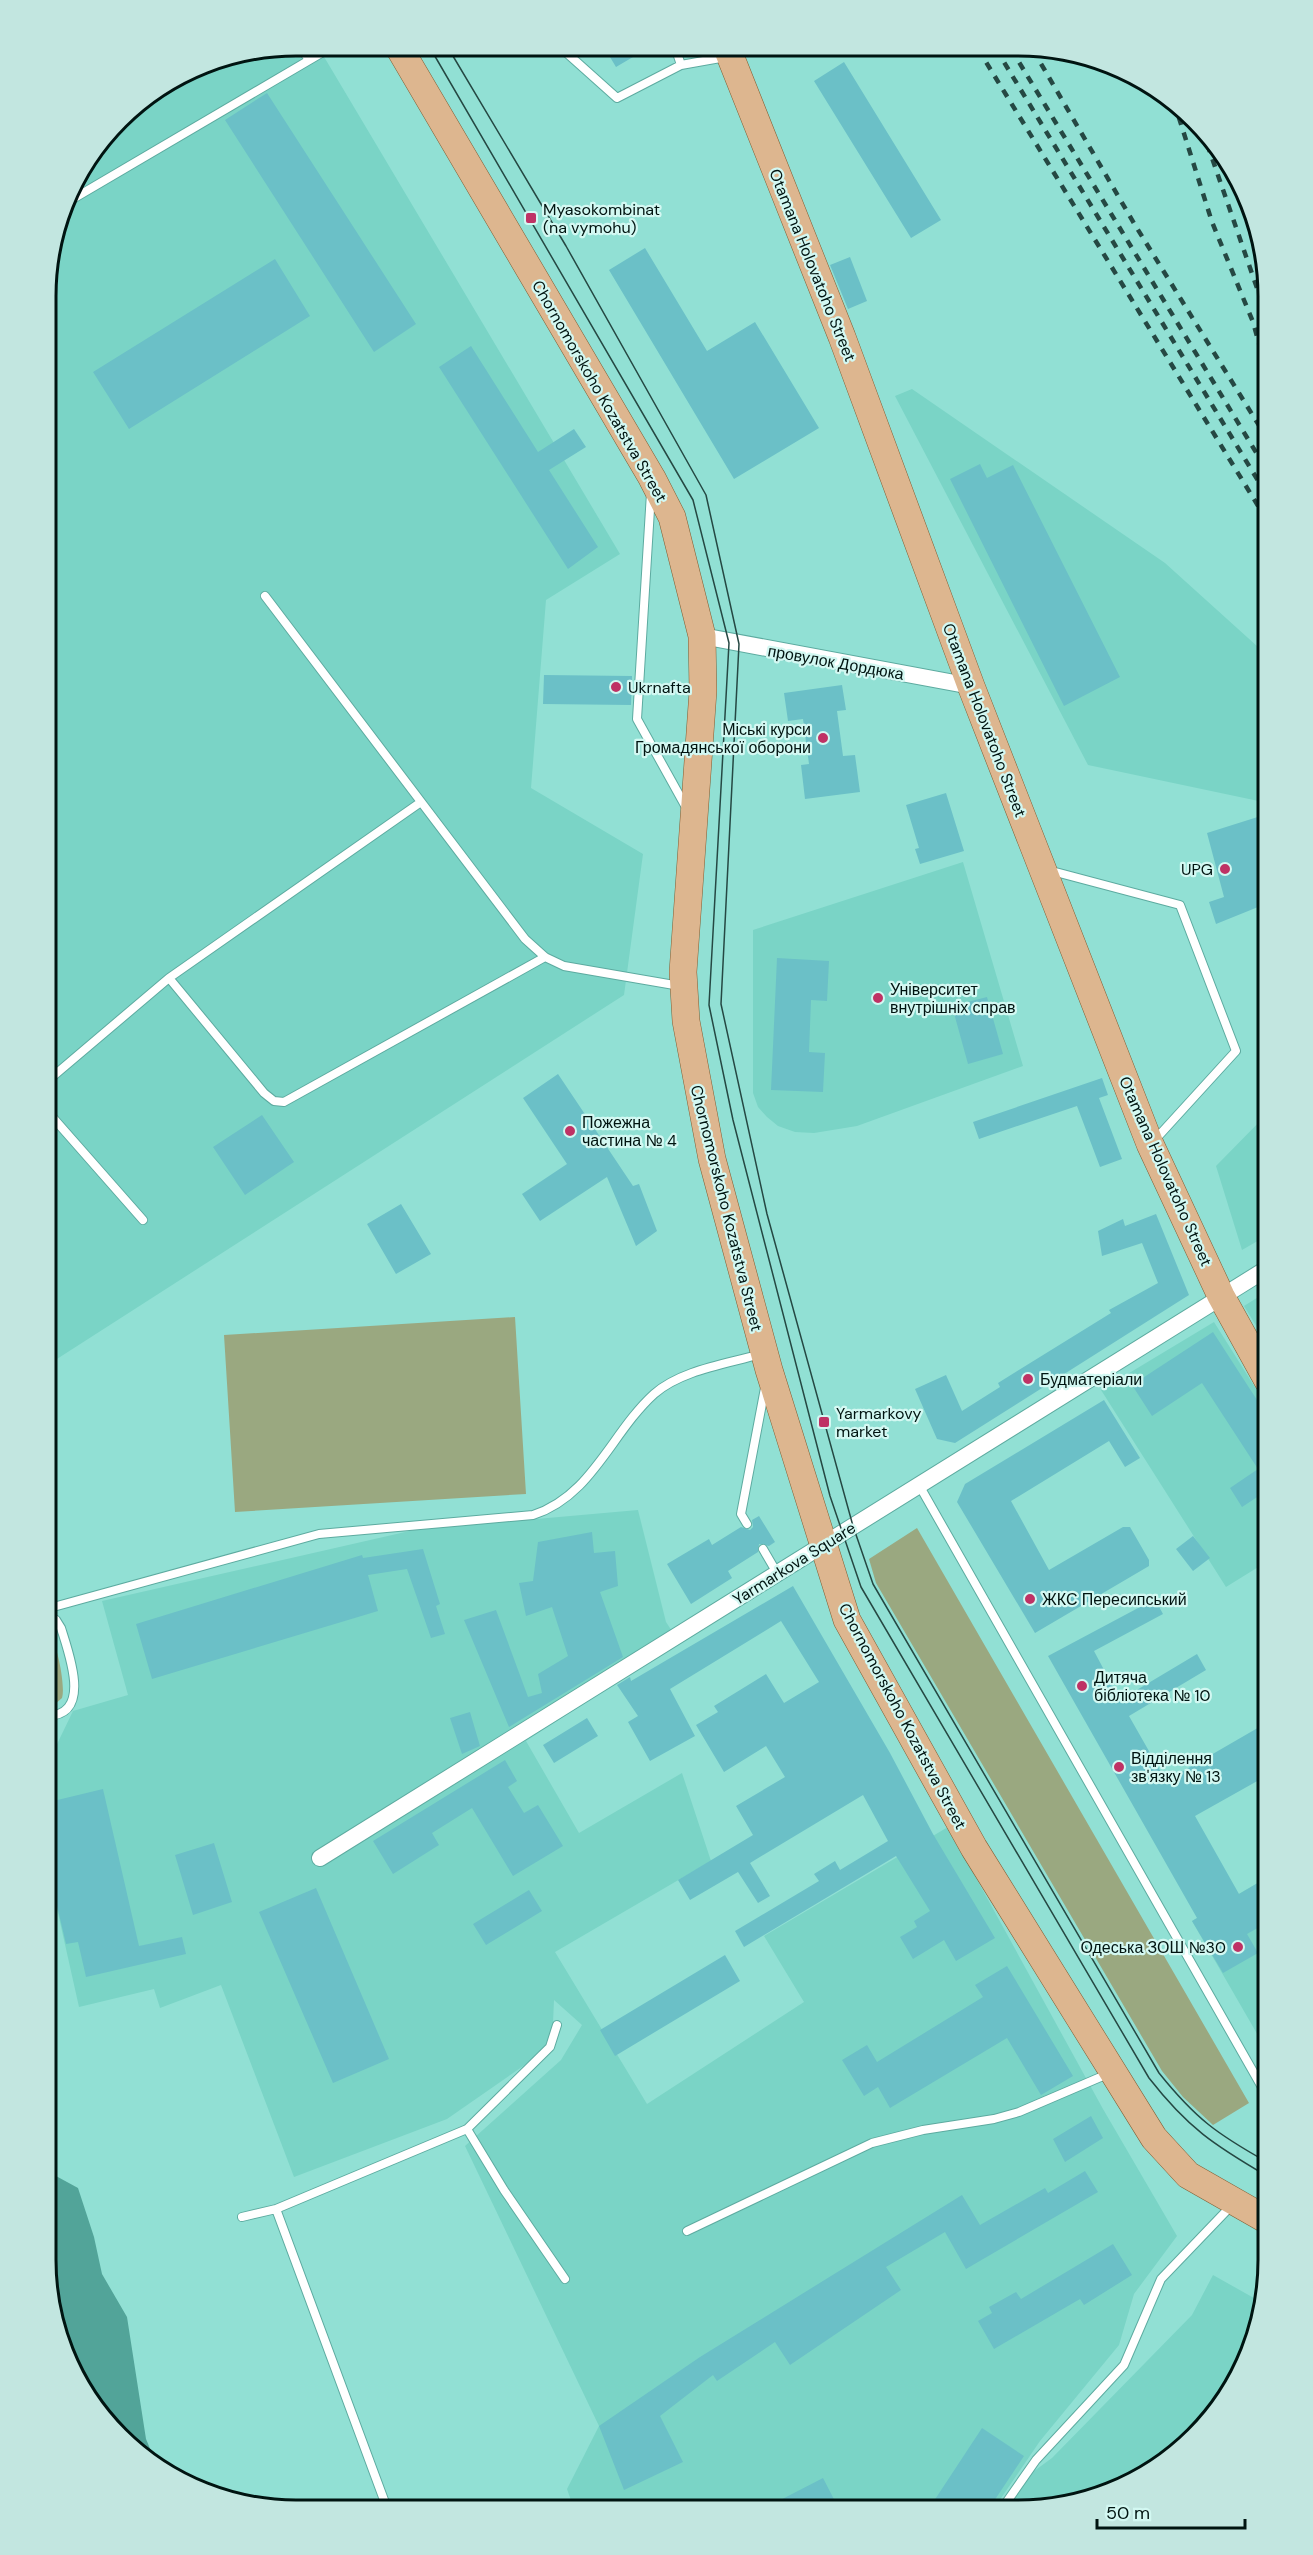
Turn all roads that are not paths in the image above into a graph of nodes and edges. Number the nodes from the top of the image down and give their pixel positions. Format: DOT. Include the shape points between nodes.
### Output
graph roads {
  1 [pos="306,56"];
  2 [pos="316,56"];
  3 [pos="404,56"];
  4 [pos="570,56"];
  5 [pos="678,56"];
  6 [pos="714,56"];
  7 [pos="731,56"];
  8 [pos="309,60"];
  9 [pos="681,65"];
  10 [pos="78,195"];
  11 [pos="652,478"];
  12 [pos="265,596"];
  13 [pos="702,636"];
  14 [pos="970,686"];
  15 [pos="421,802"];
  16 [pos="694,821"];
  17 [pos="1042,869"];
  18 [pos="545,957"];
  19 [pos="169,978"];
  20 [pos="684,987"];
  21 [pos="56,1074"];
  22 [pos="56,1121"];
  23 [pos="1150,1144"];
  24 [pos="143,1220"];
  25 [pos="1258,1274"];
  26 [pos="1221,1296"];
  27 [pos="766,1362"];
  28 [pos="1258,1363"];
  29 [pos="919,1485"];
  30 [pos="747,1524"];
  31 [pos="822,1545"];
  32 [pos="763,1550"];
  33 [pos="777,1573"];
  34 [pos="56,1606"];
  35 [pos="56,1623"];
  36 [pos="56,1713"];
  37 [pos="320,1858"];
  38 [pos="557,2025"];
  39 [pos="1113,2072"];
  40 [pos="1258,2078"];
  41 [pos="467,2129"];
  42 [pos="1234,2202"];
  43 [pos="276,2209"];
  44 [pos="1258,2215"];
  45 [pos="243,2217"];
  46 [pos="687,2231"];
  47 [pos="565,2279"];
  48 [pos="384,2500"];
  49 [pos="1008,2500"];
  1 -- 8 [label="lane"];
  2 -- 8 [label="lane"];
  3 -- 11 [label="main road, Chornomorskoho Kozatstva Street"];
  4 -- 9 [label="lane" via="617,98"];
  5 -- 9 [label="lane"];
  6 -- 9 [label="lane"];
  7 -- 14 [label="main road, Otamana Holovatoho Street" via="842,337"];
  8 -- 10 [label="lane"];
  11 -- 13 [label="main road, Chornomorskoho Kozatstva Street" via="672,517"];
  11 -- 16 [label="lane" via="638,719"];
  12 -- 15 [label="lane"];
  13 -- 14 [label="street, провулок Дордюка"];
  13 -- 16 [label="main road, Chornomorskoho Kozatstva Street" via="704,691"];
  14 -- 17 [label="main road, Otamana Holovatoho Street"];
  15 -- 18 [label="lane" via="525,939"];
  15 -- 19 [label="lane"];
  16 -- 20 [label="main road, Chornomorskoho Kozatstva Street"];
  17 -- 23 [label="main road, Otamana Holovatoho Street"];
  17 -- 23 [label="lane" via="1180,904 1236,1052"];
  18 -- 19 [label="lane" via="284,1102 274,1101 264,1093"];
  18 -- 20 [label="lane" via="564,966"];
  19 -- 21 [label="lane"];
  20 -- 27 [label="main road, Chornomorskoho Kozatstva Street" via="691,1061 712,1160"];
  22 -- 24 [label="lane"];
  23 -- 26 [label="main road, Otamana Holovatoho Street"];
  25 -- 26 [label="street, Yarmarkova Square"];
  26 -- 28 [label="main road, Otamana Holovatoho Street"];
  26 -- 29 [label="street, Yarmarkova Square"];
  27 -- 30 [label="lane" via="741,1514"];
  27 -- 31 [label="main road, Chornomorskoho Kozatstva Street"];
  27 -- 34 [label="lane" via="692,1374 656,1393 580,1486 551,1509 533,1515 319,1534"];
  29 -- 31 [label="street, Yarmarkova Square"];
  29 -- 40 [label="lane"];
  31 -- 33 [label="street, Yarmarkova Square"];
  31 -- 39 [label="main road, Chornomorskoho Kozatstva Street" via="853,1631 974,1848"];
  32 -- 33 [label="lane"];
  33 -- 37 [label="street, Yarmarkova Square"];
  35 -- 36 [label="lane" via="61,1628 75,1696 65,1711"];
  38 -- 41 [label="lane" via="550,2047"];
  39 -- 42 [label="main road, Chornomorskoho Kozatstva Street" via="1174,2163"];
  39 -- 46 [label="lane" via="1019,2112 872,2143"];
  41 -- 43 [label="lane"];
  41 -- 47 [label="lane"];
  42 -- 44 [label="main road, Chornomorskoho Kozatstva Street"];
  42 -- 49 [label="lane" via="1161,2279 1124,2365 1036,2460"];
  43 -- 45 [label="lane"];
  43 -- 48 [label="lane"];
}
